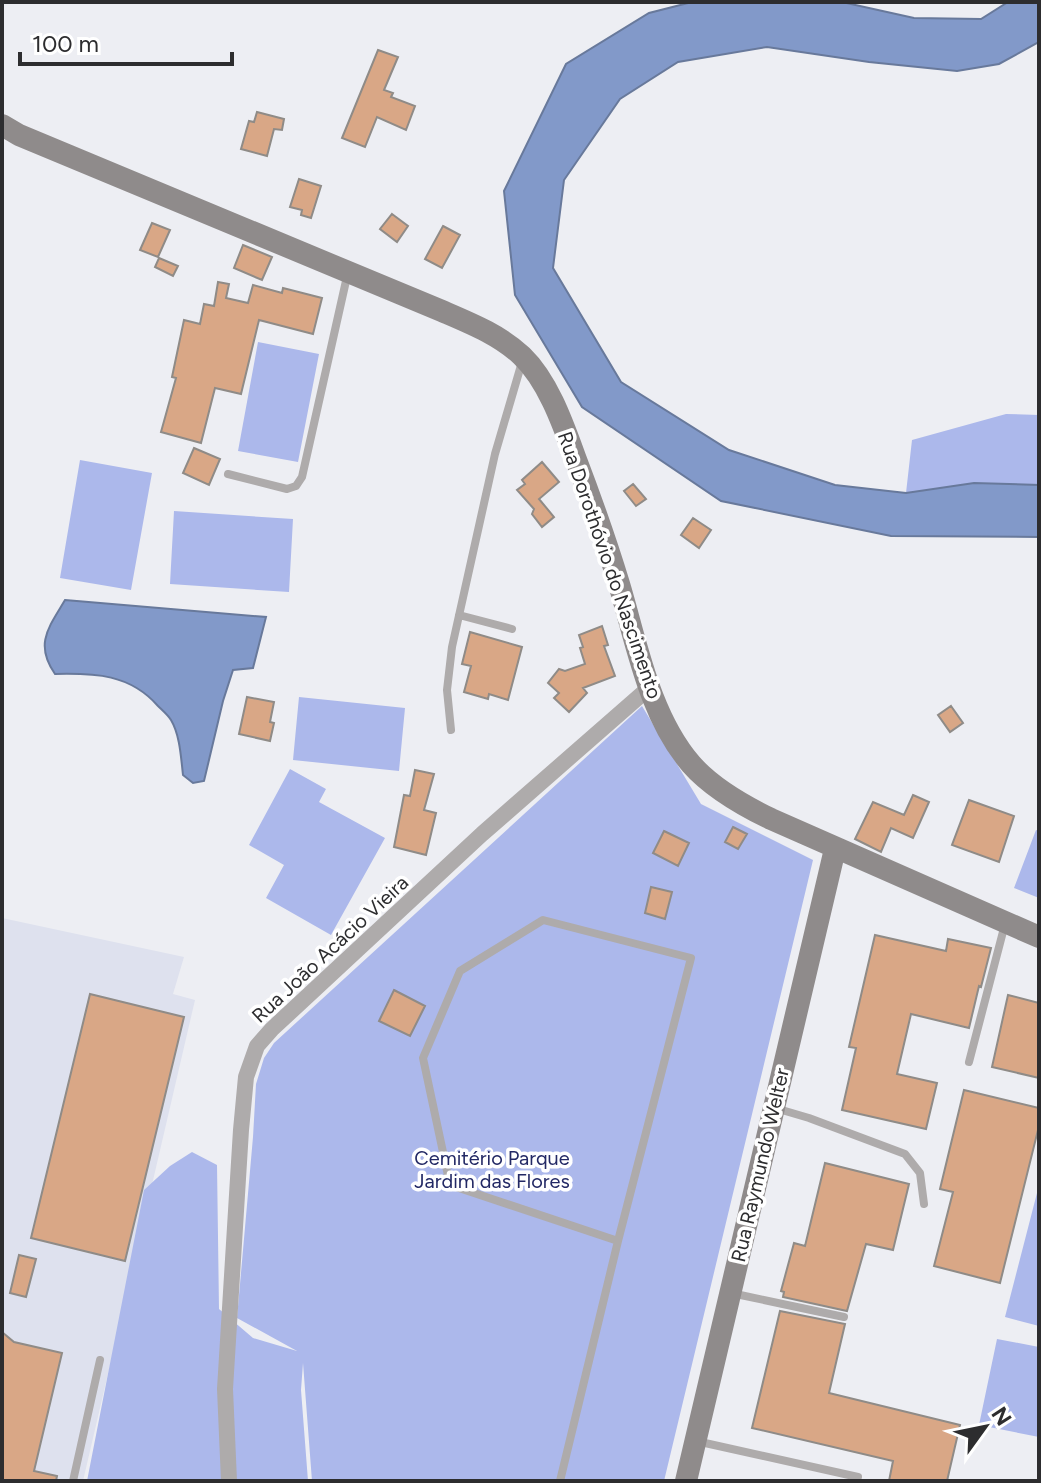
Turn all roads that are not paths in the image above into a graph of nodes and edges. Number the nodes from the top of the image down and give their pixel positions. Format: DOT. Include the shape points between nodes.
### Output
graph roads {
  1 [pos="2,125"];
  2 [pos="348,272"];
  3 [pos="524,357"];
  4 [pos="228,474"];
  5 [pos="459,615"];
  6 [pos="512,629"];
  7 [pos="650,687"];
  8 [pos="451,730"];
  9 [pos="835,849"];
  10 [pos="1005,923"];
  11 [pos="1039,937"];
  12 [pos="969,1062"];
  13 [pos="774,1107"];
  14 [pos="924,1204"];
  15 [pos="618,1241"];
  16 [pos="730,1293"];
  17 [pos="844,1317"];
  18 [pos="100,1360"];
  19 [pos="695,1441"];
  20 [pos="858,1477"];
  21 [pos="73,1481"];
  22 [pos="229,1481"];
  23 [pos="560,1481"];
  24 [pos="686,1481"];
  1 -- 2 [label="street, Rua Dorothóvio do Nascimento"];
  2 -- 3 [label="street, Rua Dorothóvio do Nascimento" via="470,324"];
  2 -- 4 [label="lane" via="302,477 287,489"];
  3 -- 5 [label="lane" via="495,454"];
  3 -- 7 [label="street, Rua Dorothóvio do Nascimento" via="559,414 604,532"];
  5 -- 6 [label="lane"];
  5 -- 8 [label="lane" via="447,690"];
  7 -- 9 [label="street, Rua Dorothóvio do Nascimento" via="672,737 704,777 751,809"];
  7 -- 22 [label="street, Rua João Acácio Vieira" via="482,834 257,1046 246,1077 230,1294 225,1389"];
  9 -- 10 [label="street, Rua Dorothóvio do Nascimento"];
  9 -- 13 [label="street, Rua Raymundo Welter"];
  10 -- 11 [label="street, Rua Dorothóvio do Nascimento"];
  10 -- 12 [label="lane"];
  13 -- 14 [label="lane" via="905,1154 920,1173"];
  13 -- 16 [label="street, Rua Raymundo Welter"];
  15 -- 15 [label="lane" via="450,1185 423,1058 460,971 543,920 691,958"];
  15 -- 23 [label="lane"];
  16 -- 17 [label="lane"];
  16 -- 19 [label="street, Rua Raymundo Welter"];
  18 -- 21 [label="lane"];
  19 -- 20 [label="lane"];
  19 -- 24 [label="street, Rua Raymundo Welter"];
}
